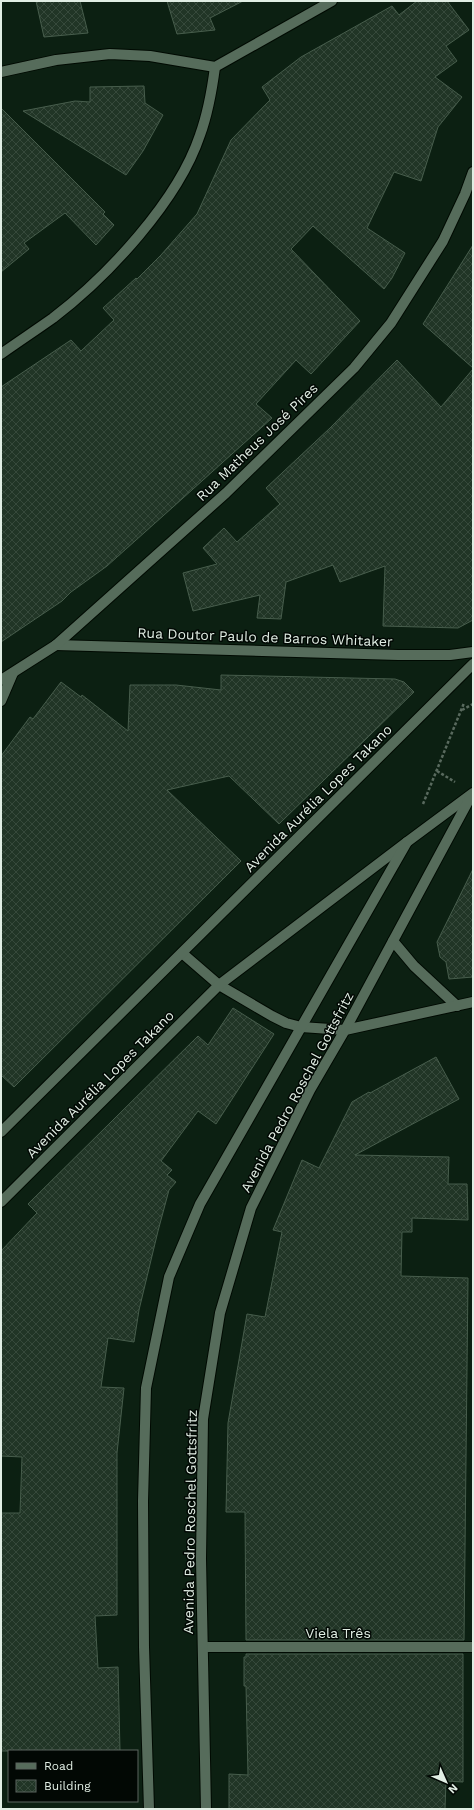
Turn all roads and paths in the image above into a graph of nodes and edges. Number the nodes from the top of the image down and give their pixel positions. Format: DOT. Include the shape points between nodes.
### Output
graph roads {
  1 [pos="332,1"];
  2 [pos="215,67"];
  3 [pos="1,72"];
  4 [pos="473,172"];
  5 [pos="1,354"];
  6 [pos="56,645"];
  7 [pos="473,652"];
  8 [pos="473,664"];
  9 [pos="13,673"];
  10 [pos="1,680"];
  11 [pos="1,701"];
  12 [pos="473,704"];
  13 [pos="437,771"];
  14 [pos="473,793"];
  15 [pos="407,842"];
  16 [pos="393,941"];
  17 [pos="182,953"];
  18 [pos="219,985"];
  19 [pos="473,1002"];
  20 [pos="457,1006"];
  21 [pos="301,1027"];
  22 [pos="345,1030"];
  23 [pos="1,1132"];
  24 [pos="1,1202"];
  25 [pos="473,1647"];
  26 [pos="203,1648"];
  27 [pos="149,1809"];
  28 [pos="206,1809"];
  1 -- 2 [label="street"];
  2 -- 3 [label="street" via="150,56 110,54 56,60"];
  2 -- 5 [label="street" via="210,102 200,136 185,170 165,202 122,255 88,288 54,317"];
  4 -- 6 [label="street, Rua Matheus José Pires" via="466,194 444,241 391,323 354,368 226,493"];
  6 -- 7 [label="street, Rua Doutor Paulo de Barros Whitaker" via="405,656"];
  6 -- 9 [label="street, Rua Matheus José Pires"];
  8 -- 17 [label="street, Avenida Aurélia Lopes Takano"];
  9 -- 10 [label="street, Rua Matheus José Pires"];
  9 -- 11 [label="street"];
  12 -- 13 [label="path" via="462,710"];
  14 -- 15 [label="street, Avenida Aurélia Lopes Takano"];
  14 -- 16 [label="street, Avenida Pedro Roschel Gottsfritz"];
  15 -- 18 [label="street, Avenida Aurélia Lopes Takano"];
  15 -- 21 [label="street, Avenida Pedro Roschel Gottsfritz"];
  16 -- 20 [label="street" via="428,981"];
  16 -- 22 [label="street, Avenida Pedro Roschel Gottsfritz"];
  17 -- 18 [label="street"];
  17 -- 23 [label="street, Avenida Aurélia Lopes Takano"];
  18 -- 21 [label="street" via="272,1016"];
  18 -- 24 [label="street, Avenida Aurélia Lopes Takano"];
  19 -- 20 [label="street"];
  20 -- 22 [label="street"];
  21 -- 22 [label="street"];
  21 -- 27 [label="street, Avenida Pedro Roschel Gottsfritz" via="200,1204 169,1278 146,1388 143,1501 144,1647"];
  22 -- 26 [label="street, Avenida Pedro Roschel Gottsfritz" via="310,1090 251,1208 220,1313 203,1420"];
  25 -- 26 [label="street, Viela Três"];
  26 -- 28 [label="street, Avenida Pedro Roschel Gottsfritz"];
}
